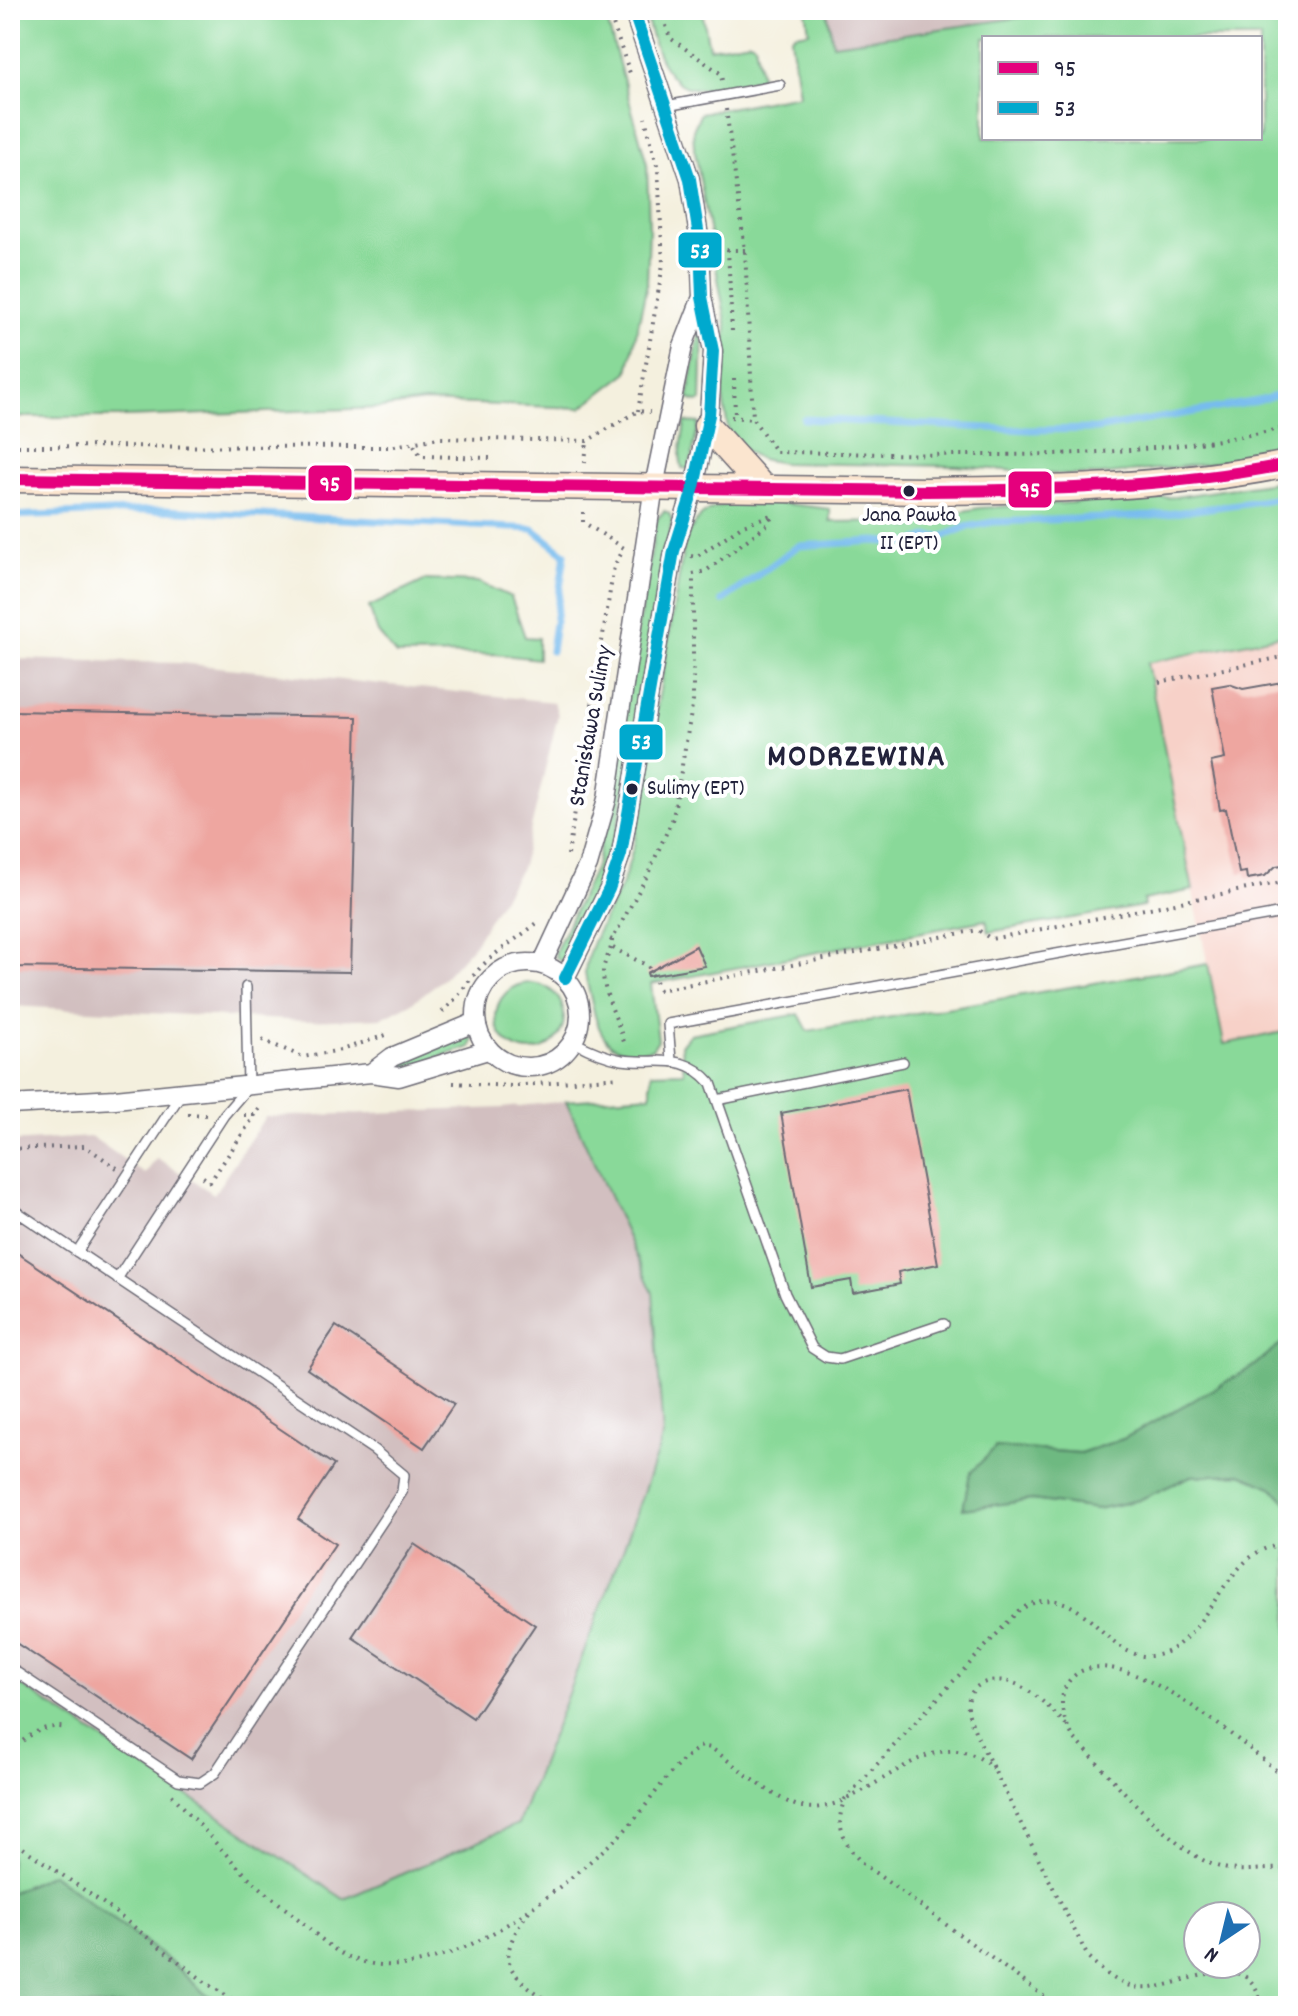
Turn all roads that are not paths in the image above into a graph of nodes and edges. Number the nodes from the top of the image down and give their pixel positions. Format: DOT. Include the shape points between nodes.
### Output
graph roads {
  1 [pos="633,10"];
  2 [pos="780,85"];
  3 [pos="666,106"];
  4 [pos="702,297"];
  5 [pos="707,426"];
  6 [pos="1288,464"];
  7 [pos="10,479"];
  8 [pos="654,486"];
  9 [pos="694,487"];
  10 [pos="763,488"];
  11 [pos="1288,912"];
  12 [pos="542,964"];
  13 [pos="565,978"];
  14 [pos="246,987"];
  15 [pos="476,1022"];
  16 [pos="574,1042"];
  17 [pos="488,1050"];
  18 [pos="671,1060"];
  19 [pos="903,1062"];
  20 [pos="371,1073"];
  21 [pos="248,1087"];
  22 [pos="184,1091"];
  23 [pos="717,1100"];
  24 [pos="10,1105"];
  25 [pos="10,1207"];
  26 [pos="77,1252"];
  27 [pos="117,1279"];
  28 [pos="944,1324"];
  29 [pos="10,1668"];
  1 -- 3 [label="street"];
  2 -- 3 [label="lane"];
  3 -- 4 [label="street" via="690,179"];
  4 -- 5 [label="street" via="713,351"];
  4 -- 8 [label="street, Stanisława Sulimy" via="683,346"];
  5 -- 9 [label="street"];
  5 -- 10 [label="street"];
  6 -- 10 [label="street" via="1194,479 1069,489"];
  7 -- 8 [label="street"];
  8 -- 9 [label="street"];
  8 -- 12 [label="street, Stanisława Sulimy" via="607,799 588,865"];
  9 -- 10 [label="street"];
  9 -- 13 [label="street" via="674,551 621,854"];
  11 -- 18 [label="lane" via="668,1024"];
  12 -- 13 [label="street"];
  12 -- 15 [label="street" via="525,962 494,975 480,996"];
  13 -- 16 [label="street" via="581,1009"];
  14 -- 21 [label="lane"];
  15 -- 17 [label="street"];
  15 -- 20 [label="street" via="392,1057"];
  16 -- 17 [label="street" via="561,1057 523,1068"];
  16 -- 18 [label="lane" via="624,1060"];
  17 -- 20 [label="street" via="399,1077"];
  18 -- 23 [label="lane" via="699,1069"];
  19 -- 23 [label="lane"];
  20 -- 21 [label="street"];
  21 -- 22 [label="street"];
  21 -- 27 [label="lane" via="224,1115"];
  22 -- 24 [label="street"];
  22 -- 26 [label="lane"];
  23 -- 28 [label="lane" via="785,1294 812,1348 840,1359"];
  25 -- 26 [label="lane"];
  26 -- 27 [label="lane"];
  27 -- 29 [label="lane" via="393,1463 404,1475 402,1492 215,1773 200,1783 178,1780"];
}
